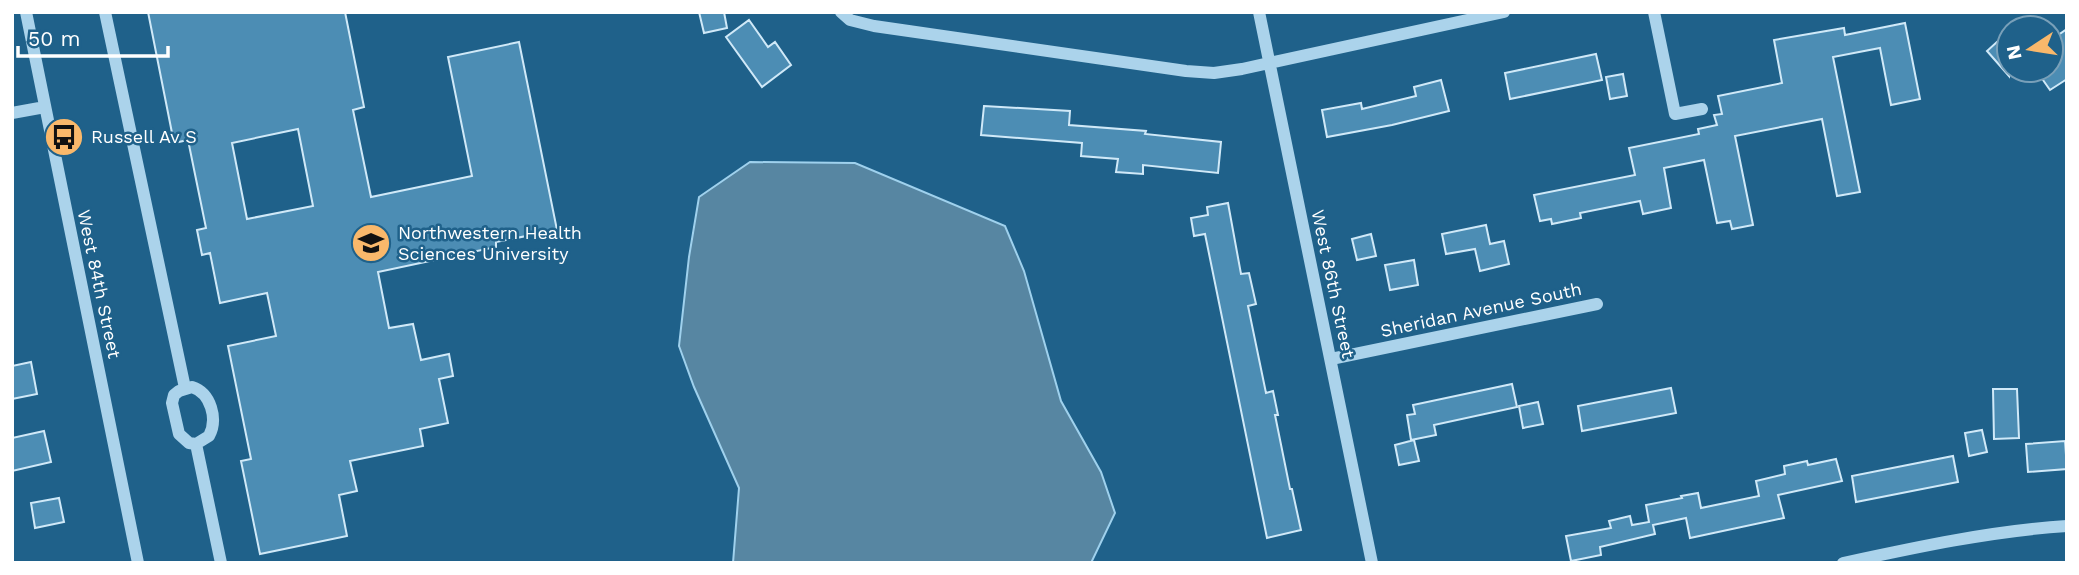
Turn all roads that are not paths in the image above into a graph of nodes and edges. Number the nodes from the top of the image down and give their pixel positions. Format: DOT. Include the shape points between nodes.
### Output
graph roads {
  1 [pos="26,12"];
  2 [pos="105,12"];
  3 [pos="841,12"];
  4 [pos="1259,12"];
  5 [pos="1504,12"];
  6 [pos="1654,12"];
  7 [pos="1269,63"];
  8 [pos="45,107"];
  9 [pos="1702,109"];
  10 [pos="12,113"];
  11 [pos="1597,304"];
  12 [pos="1331,359"];
  13 [pos="185,388"];
  14 [pos="196,443"];
  15 [pos="2067,526"];
  16 [pos="138,563"];
  17 [pos="221,563"];
  18 [pos="1373,563"];
  19 [pos="1843,563"];
  1 -- 8 [label="street, West 84th Street"];
  2 -- 13 [label="street"];
  3 -- 7 [label="street" via="850,20 874,26 1186,71 1214,73"];
  4 -- 7 [label="street, West 86th Street"];
  5 -- 7 [label="street"];
  6 -- 9 [label="street" via="1675,114"];
  7 -- 12 [label="street, West 86th Street"];
  8 -- 10 [label="street"];
  8 -- 16 [label="street, West 84th Street"];
  11 -- 12 [label="street, Sheridan Avenue South"];
  12 -- 18 [label="street, West 86th Street"];
  13 -- 14 [label="street" via="174,395 176,424 183,440"];
  13 -- 14 [label="street" via="198,389 208,398 212,431"];
  14 -- 17 [label="street"];
  15 -- 19 [label="street" via="1967,537"];
}
